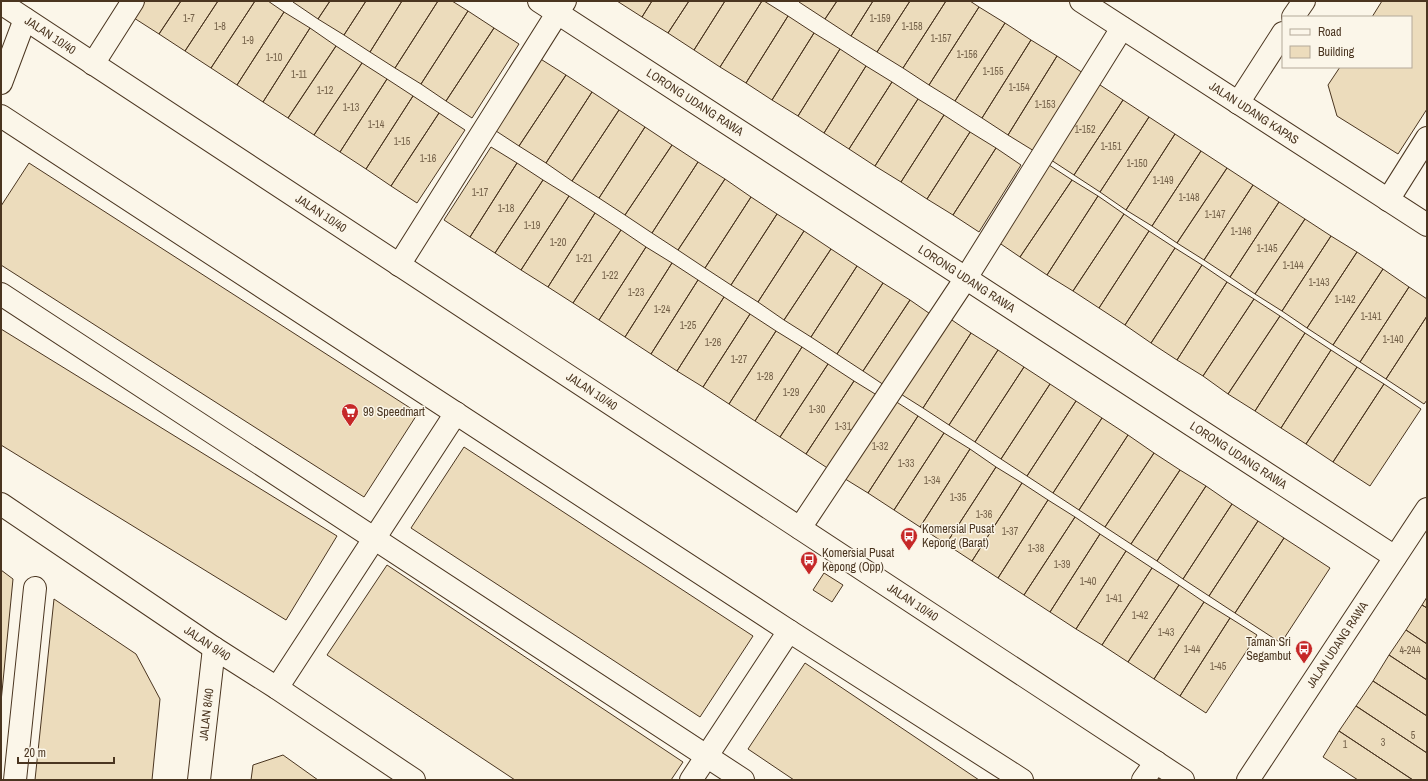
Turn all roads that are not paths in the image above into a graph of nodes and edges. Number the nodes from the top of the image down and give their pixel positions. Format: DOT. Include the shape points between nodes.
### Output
graph roads {
  1 [pos="133,1"];
  2 [pos="539,1"];
  3 [pos="1081,1"];
  4 [pos="1304,1"];
  5 [pos="1,3"];
  6 [pos="561,7"];
  7 [pos="1294,16"];
  8 [pos="25,19"];
  9 [pos="1122,28"];
  10 [pos="1282,35"];
  11 [pos="93,64"];
  12 [pos="1,83"];
  13 [pos="1238,103"];
  14 [pos="1,116"];
  15 [pos="1427,138"];
  16 [pos="1388,200"];
  17 [pos="1427,225"];
  18 [pos="399,265"];
  19 [pos="966,278"];
  20 [pos="1,294"];
  21 [pos="456,413"];
  22 [pos="1,504"];
  23 [pos="1427,509"];
  24 [pos="800,528"];
  25 [pos="374,538"];
  26 [pos="1395,556"];
  27 [pos="35,588"];
  28 [pos="790,631"];
  29 [pos="214,648"];
  30 [pos="277,688"];
  31 [pos="707,756"];
  32 [pos="1156,762"];
  33 [pos="390,772"];
  34 [pos="15,780"];
  35 [pos="199,780"];
  36 [pos="414,780"];
  37 [pos="691,780"];
  38 [pos="743,780"];
  39 [pos="1022,780"];
  40 [pos="1144,780"];
  41 [pos="1183,780"];
  42 [pos="1248,780"];
  1 -- 11 [label="street"];
  2 -- 6 [label="street, LORONG UDANG RAWA"];
  3 -- 9 [label="street, JALAN UDANG KAPAS"];
  4 -- 7 [label="street"];
  5 -- 8 [label="street, JALAN 10/40"];
  6 -- 18 [label="street"];
  6 -- 19 [label="street, LORONG UDANG RAWA"];
  8 -- 11 [label="street, JALAN 10/40"];
  8 -- 12 [label="street"];
  9 -- 13 [label="street, JALAN UDANG KAPAS"];
  9 -- 19 [label="street"];
  10 -- 13 [label="street"];
  11 -- 18 [label="street, JALAN 10/40"];
  13 -- 16 [label="street, JALAN UDANG KAPAS"];
  14 -- 21 [label="street"];
  15 -- 16 [label="street"];
  16 -- 17 [label="street, JALAN UDANG KAPAS"];
  18 -- 24 [label="street, JALAN 10/40"];
  19 -- 24 [label="street"];
  19 -- 26 [label="street, LORONG UDANG RAWA"];
  20 -- 25 [label="street"];
  21 -- 25 [label="street"];
  21 -- 28 [label="street"];
  22 -- 29 [label="street, JALAN 9/40"];
  23 -- 26 [label="street, JALAN UDANG RAWA"];
  24 -- 32 [label="street, JALAN 10/40"];
  25 -- 30 [label="street"];
  25 -- 31 [label="street"];
  26 -- 42 [label="street, JALAN UDANG RAWA"];
  27 -- 34 [label="street"];
  28 -- 31 [label="street"];
  28 -- 39 [label="street"];
  29 -- 30 [label="street, JALAN 9/40"];
  29 -- 35 [label="street, JALAN 8/40"];
  30 -- 33 [label="street, JALAN 9/40"];
  31 -- 37 [label="street"];
  31 -- 38 [label="street"];
  32 -- 40 [label="street"];
  32 -- 41 [label="street, JALAN 10/40"];
  33 -- 36 [label="street, JALAN 9/40"];
}
